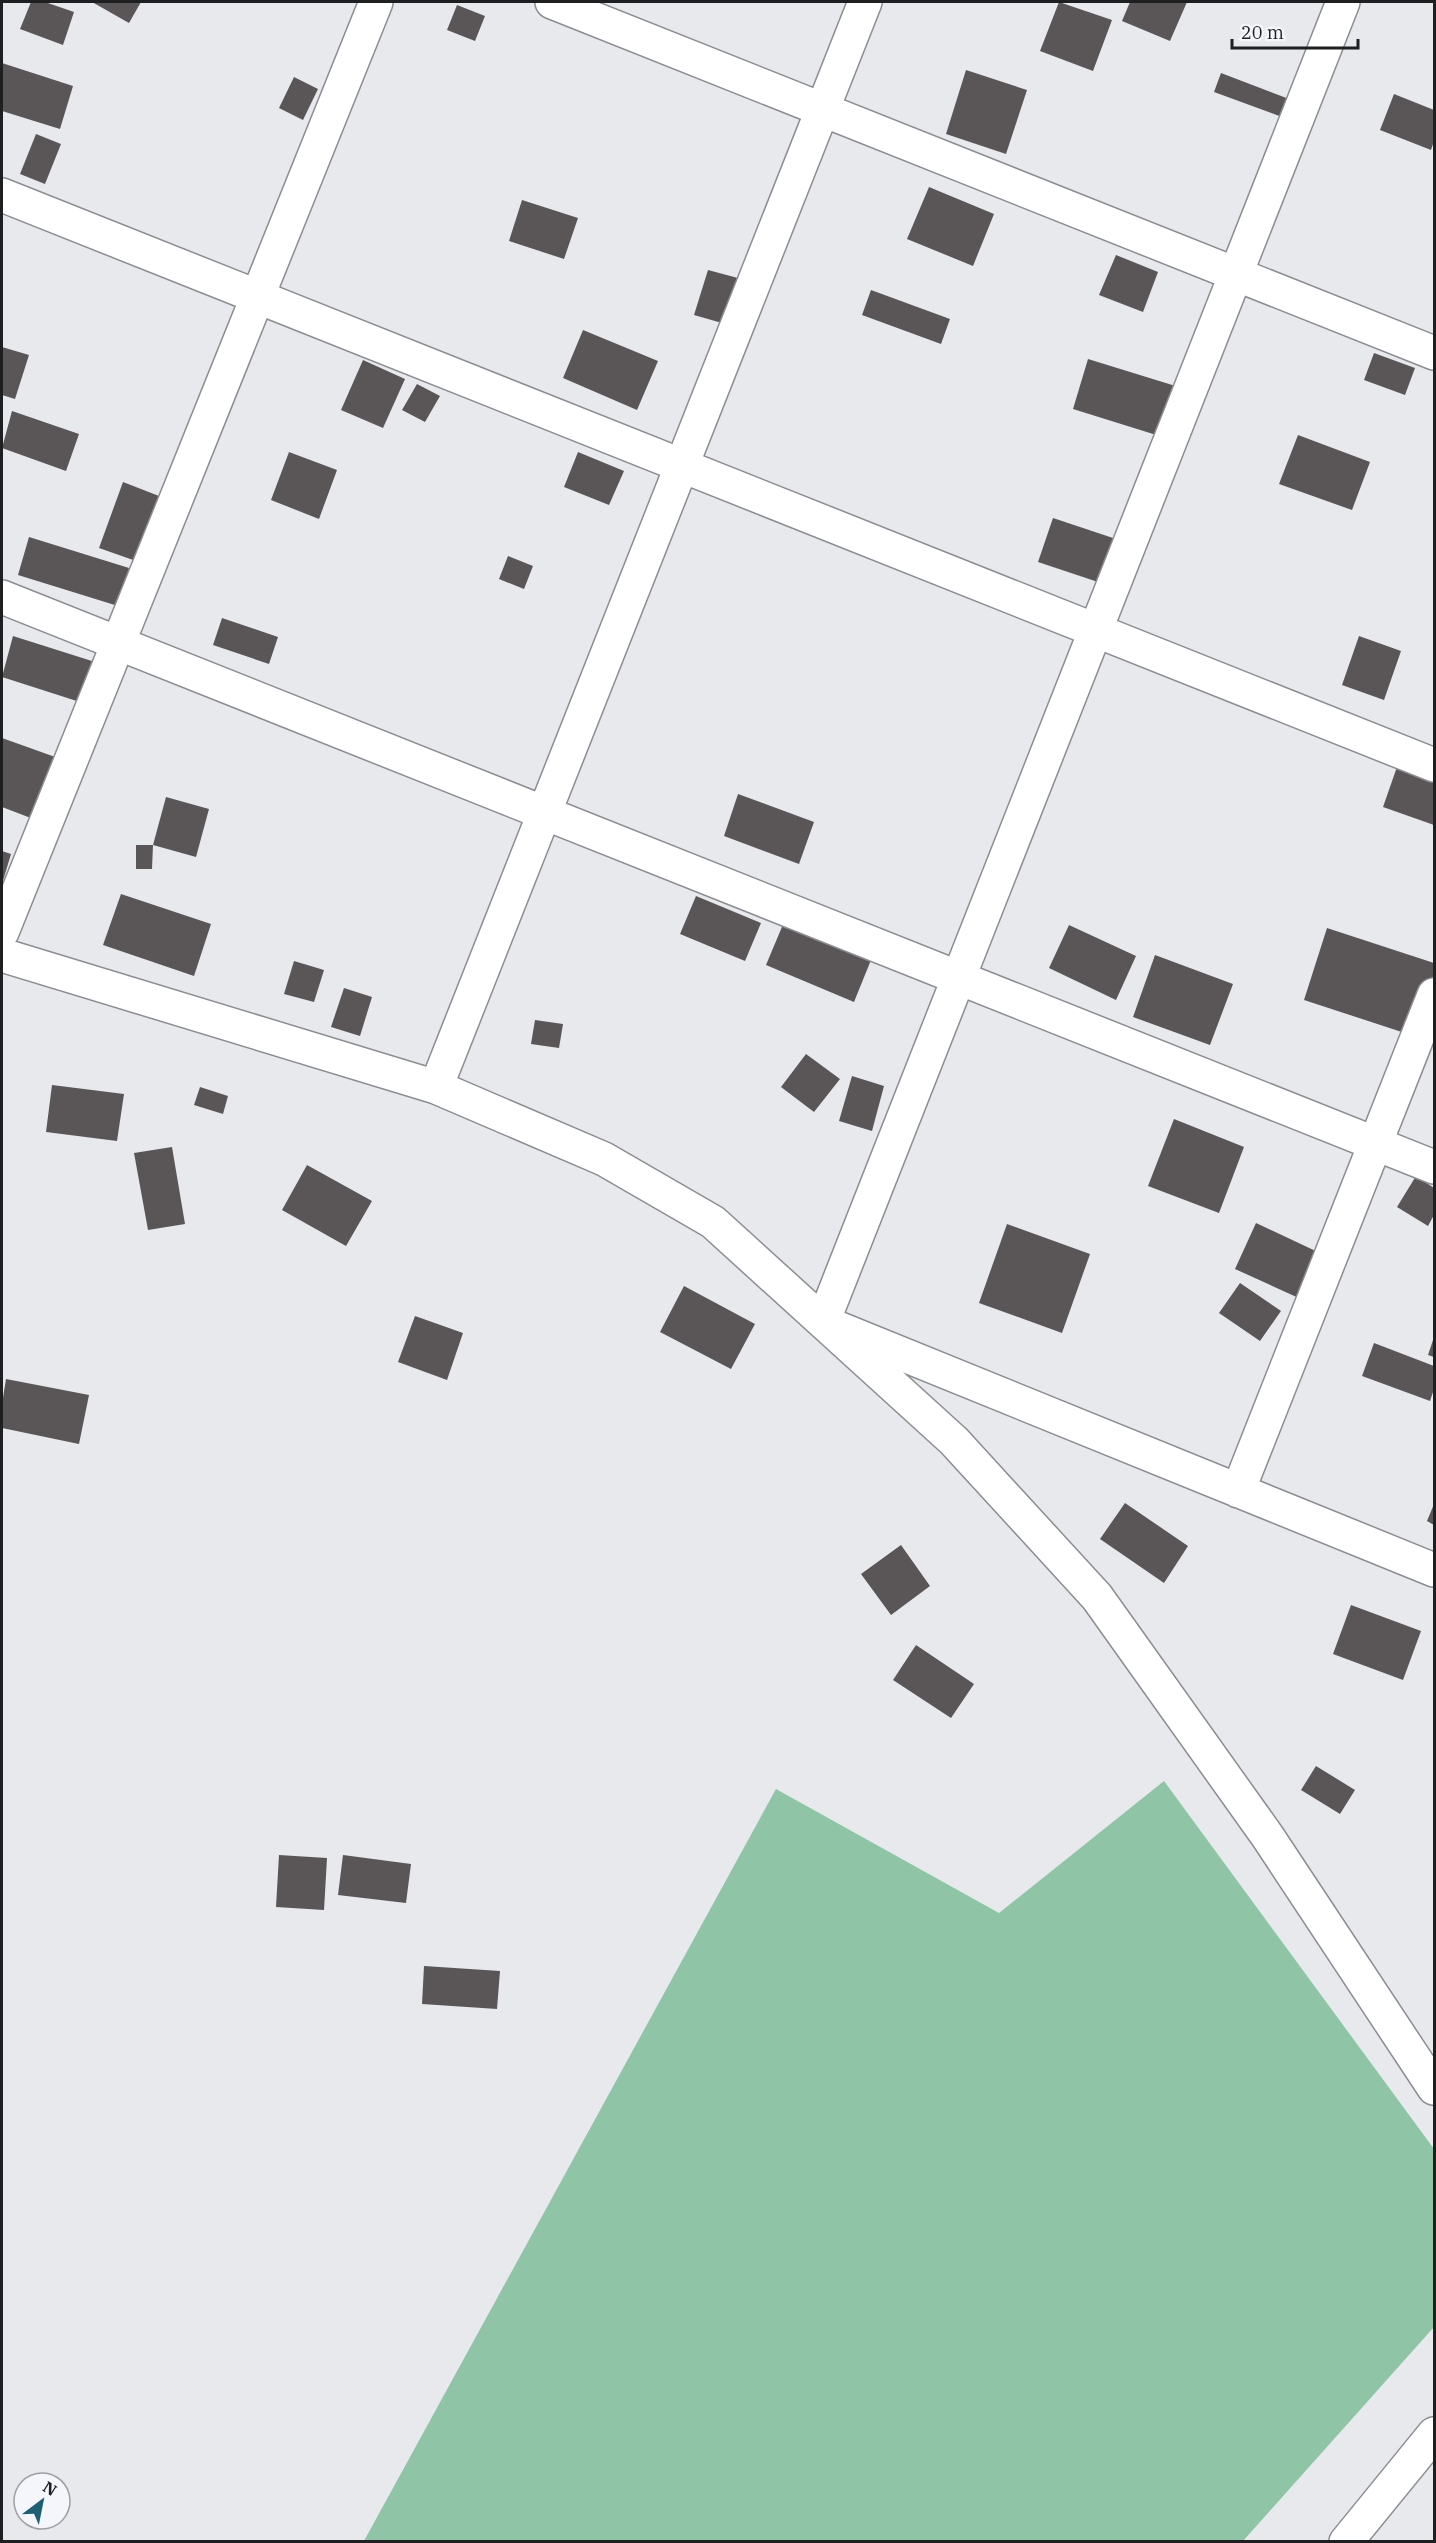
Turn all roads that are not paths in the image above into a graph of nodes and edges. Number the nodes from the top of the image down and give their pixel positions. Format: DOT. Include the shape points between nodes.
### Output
graph roads {
  1 [pos="376,2"];
  2 [pos="552,2"];
  3 [pos="865,2"];
  4 [pos="1343,2"];
  5 [pos="822,109"];
  6 [pos="2,195"];
  7 [pos="1235,274"];
  8 [pos="258,297"];
  9 [pos="1434,353"];
  10 [pos="682,465"];
  11 [pos="2,597"];
  12 [pos="1094,630"];
  13 [pos="118,643"];
  14 [pos="1434,765"];
  15 [pos="544,813"];
  16 [pos="2,932"];
  17 [pos="2,955"];
  18 [pos="957,977"];
  19 [pos="1434,995"];
  20 [pos="436,1087"];
  21 [pos="1376,1144"];
  22 [pos="1434,1167"];
  23 [pos="823,1322"];
  24 [pos="1238,1491"];
  25 [pos="1434,1569"];
  26 [pos="1434,2088"];
  27 [pos="1434,2434"];
  28 [pos="1346,2541"];
  1 -- 8 [label="street"];
  2 -- 5 [label="street"];
  3 -- 5 [label="street"];
  4 -- 7 [label="street"];
  5 -- 7 [label="street"];
  5 -- 10 [label="street"];
  6 -- 8 [label="street"];
  7 -- 9 [label="street"];
  7 -- 12 [label="street"];
  8 -- 10 [label="street"];
  8 -- 13 [label="street"];
  10 -- 12 [label="street"];
  10 -- 15 [label="street"];
  11 -- 13 [label="street"];
  12 -- 14 [label="street"];
  12 -- 18 [label="street"];
  13 -- 15 [label="street"];
  13 -- 16 [label="street"];
  15 -- 18 [label="street"];
  15 -- 20 [label="street"];
  17 -- 20 [label="street"];
  18 -- 21 [label="street"];
  18 -- 23 [label="street"];
  19 -- 21 [label="street"];
  20 -- 23 [label="street" via="604,1160 713,1222"];
  21 -- 22 [label="street"];
  21 -- 24 [label="street"];
  23 -- 24 [label="street"];
  23 -- 26 [label="street" via="954,1441 1097,1597 1268,1837"];
  24 -- 25 [label="street"];
  27 -- 28 [label="street"];
}
